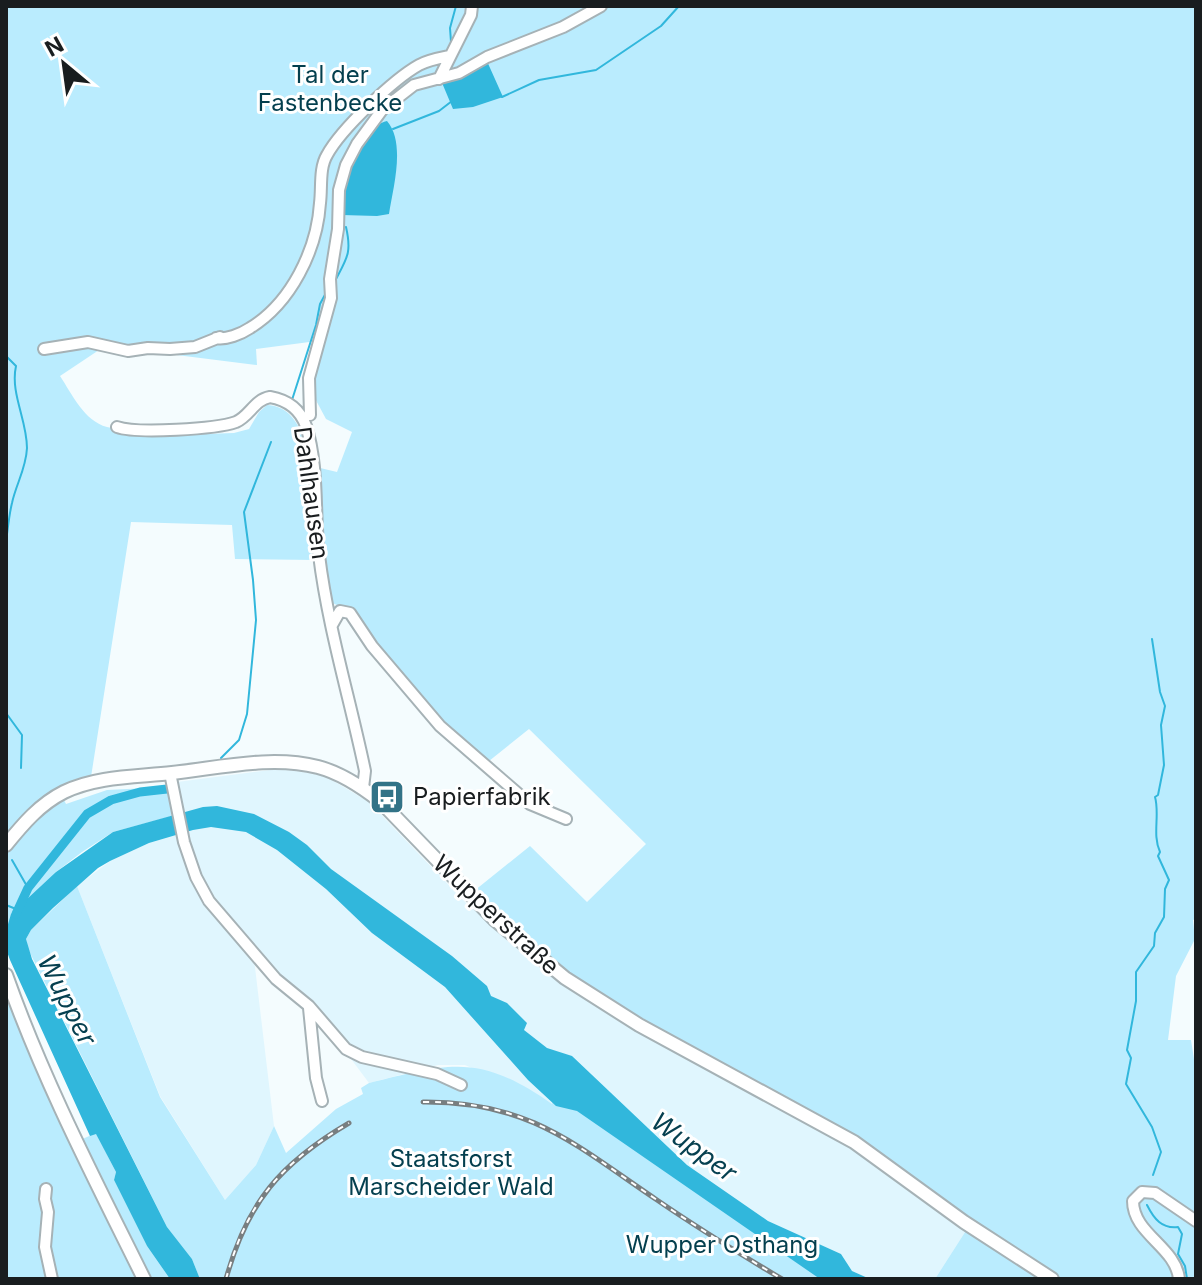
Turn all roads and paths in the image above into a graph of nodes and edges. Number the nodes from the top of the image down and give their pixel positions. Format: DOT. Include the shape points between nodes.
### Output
graph roads {
  1 [pos="472,6"];
  2 [pos="601,6"];
  3 [pos="449,56"];
  4 [pos="439,79"];
  5 [pos="44,349"];
  6 [pos="310,415"];
  7 [pos="117,427"];
  8 [pos="331,627"];
  9 [pos="170,773"];
  10 [pos="363,788"];
  11 [pos="566,819"];
  12 [pos="6,845"];
  13 [pos="6,975"];
  14 [pos="309,1006"];
  15 [pos="461,1085"];
  16 [pos="322,1101"];
  17 [pos="46,1189"];
  18 [pos="1196,1221"];
  19 [pos="52,1279"];
  20 [pos="144,1279"];
  21 [pos="1052,1279"];
  22 [pos="1179,1279"];
  1 -- 3 [label="street"];
  2 -- 4 [label="street"];
  3 -- 4 [label="street"];
  3 -- 5 [label="street" via="401,77 325,156 318,220 303,268 261,321 195,347 128,351 88,342"];
  4 -- 6 [label="street" via="414,85 382,110 341,177 331,298 309,378"];
  7 -- 8 [label="street, Dahlhausen" via="224,425 270,397 294,407 308,437"];
  8 -- 10 [label="street, Dahlhausen" via="365,771"];
  8 -- 11 [label="street" via="340,611 350,613 440,726 530,804"];
  9 -- 10 [label="main road, Wupperstraße" via="289,763 331,771"];
  9 -- 12 [label="main road, Wupperstraße" via="103,780 66,791 34,813"];
  9 -- 14 [label="street" via="188,857 209,901 276,979"];
  10 -- 21 [label="main road, Wupperstraße" via="494,919 565,978 639,1025 854,1142"];
  13 -- 20 [label="main road" via="81,1150"];
  14 -- 15 [label="street" via="346,1049"];
  14 -- 16 [label="street"];
  17 -- 19 [label="street" via="45,1247"];
  18 -- 22 [label="street" via="1155,1193 1142,1192 1133,1201 1136,1218 1174,1263"];
}
